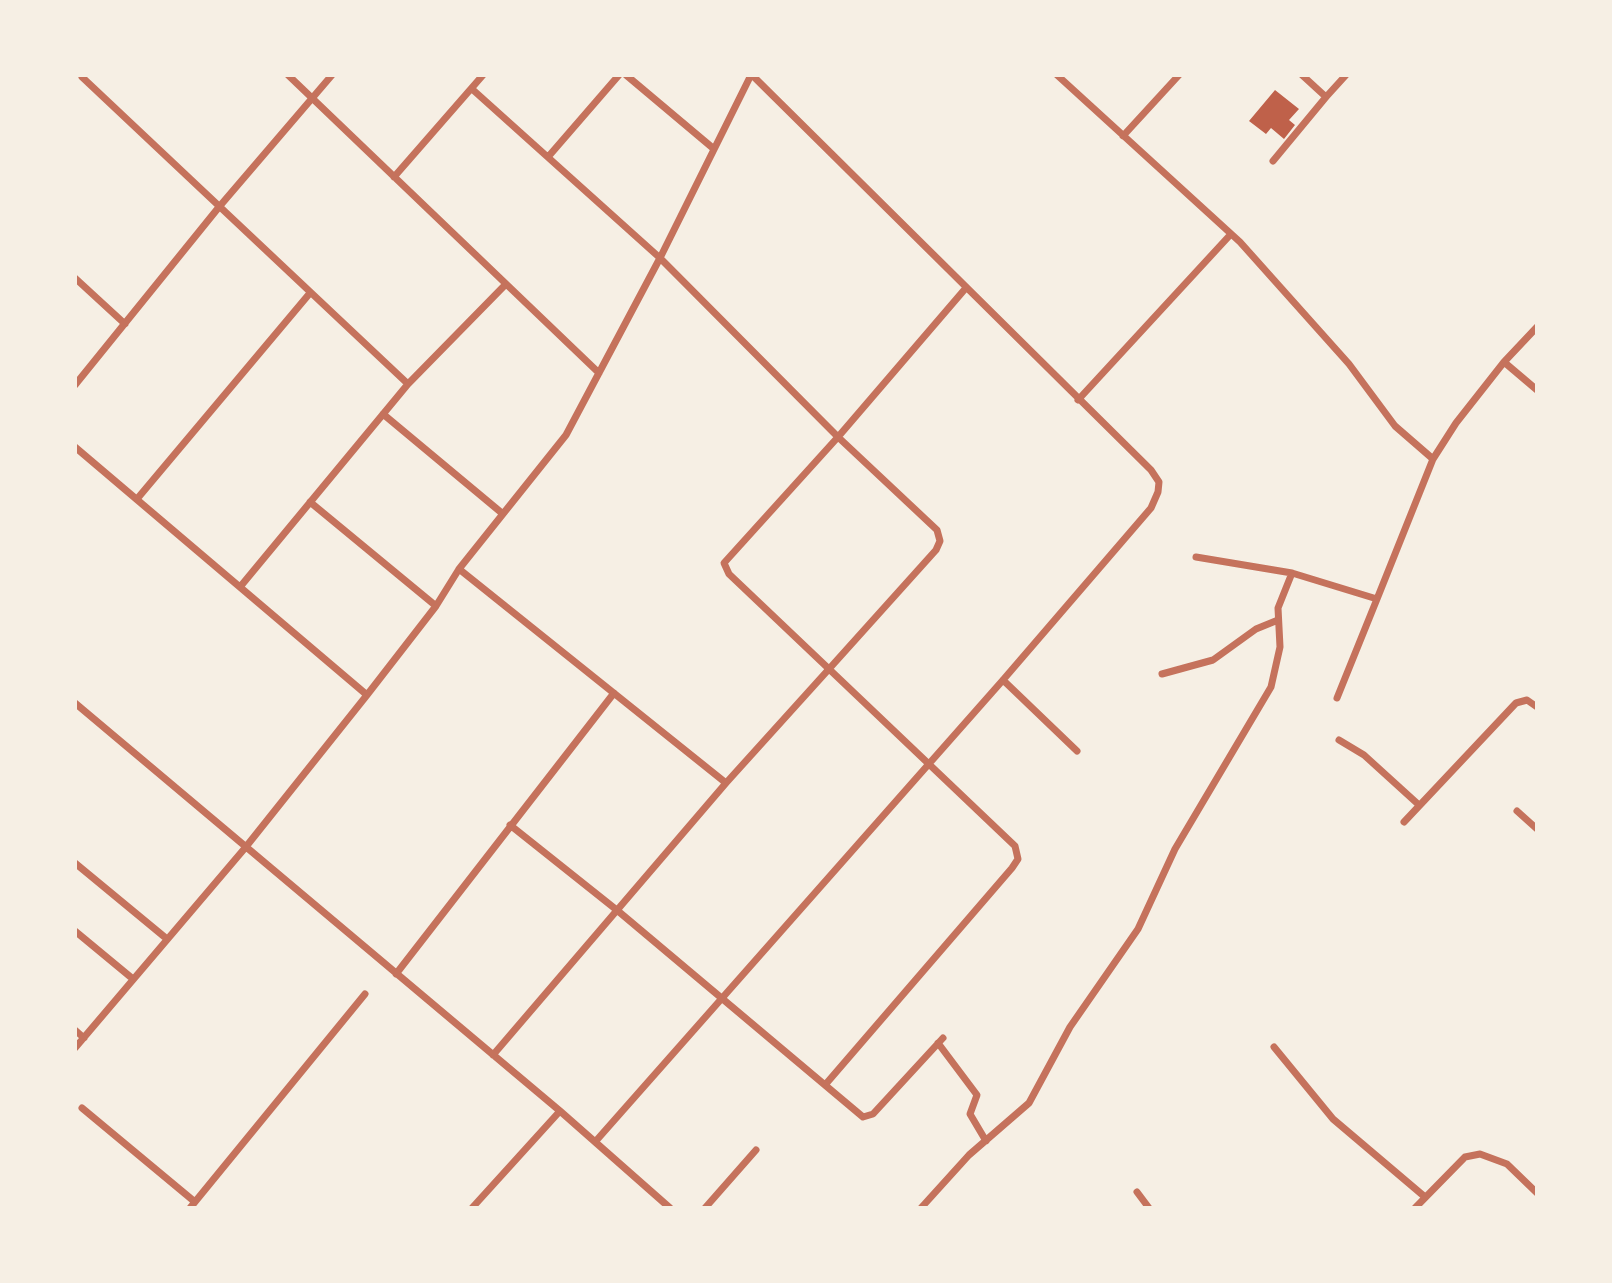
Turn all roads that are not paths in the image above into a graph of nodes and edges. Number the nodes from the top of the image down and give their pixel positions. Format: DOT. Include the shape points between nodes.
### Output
graph roads {
  1 [pos="288,75"];
  2 [pos="332,75"];
  3 [pos="483,75"];
  4 [pos="619,75"];
  5 [pos="626,75"];
  6 [pos="751,75"];
  7 [pos="1057,75"];
  8 [pos="1179,75"];
  9 [pos="1302,75"];
  10 [pos="1346,75"];
  11 [pos="82,77"];
  12 [pos="472,89"];
  13 [pos="1326,97"];
  14 [pos="312,99"];
  15 [pos="1123,136"];
  16 [pos="715,149"];
  17 [pos="548,157"];
  18 [pos="1273,161"];
  19 [pos="394,177"];
  20 [pos="219,206"];
  21 [pos="1231,234"];
  22 [pos="660,258"];
  23 [pos="75,278"];
  24 [pos="506,284"];
  25 [pos="965,289"];
  26 [pos="310,293"];
  27 [pos="125,324"];
  28 [pos="1537,327"];
  29 [pos="1504,362"];
  30 [pos="600,373"];
  31 [pos="408,384"];
  32 [pos="75,385"];
  33 [pos="1537,390"];
  34 [pos="1079,400"];
  35 [pos="383,414"];
  36 [pos="838,437"];
  37 [pos="75,447"];
  38 [pos="1433,459"];
  39 [pos="137,499"];
  40 [pos="310,502"];
  41 [pos="503,514"];
  42 [pos="1196,557"];
  43 [pos="459,569"];
  44 [pos="1292,573"];
  45 [pos="240,587"];
  46 [pos="1377,599"];
  47 [pos="436,606"];
  48 [pos="1278,620"];
  49 [pos="829,669"];
  50 [pos="1162,674"];
  51 [pos="1003,680"];
  52 [pos="614,693"];
  53 [pos="367,695"];
  54 [pos="1338,698"];
  55 [pos="75,704"];
  56 [pos="1537,707"];
  57 [pos="1339,740"];
  58 [pos="1077,751"];
  59 [pos="929,764"];
  60 [pos="726,783"];
  61 [pos="1419,805"];
  62 [pos="1517,811"];
  63 [pos="1404,821"];
  64 [pos="510,825"];
  65 [pos="1537,829"];
  66 [pos="245,848"];
  67 [pos="75,863"];
  68 [pos="618,911"];
  69 [pos="75,931"];
  70 [pos="167,939"];
  71 [pos="396,974"];
  72 [pos="133,979"];
  73 [pos="365,994"];
  74 [pos="723,999"];
  75 [pos="75,1030"];
  76 [pos="84,1038"];
  77 [pos="75,1048"];
  78 [pos="1275,1048"];
  79 [pos="493,1055"];
  80 [pos="825,1085"];
  81 [pos="82,1108"];
  82 [pos="560,1111"];
  83 [pos="986,1141"];
  84 [pos="595,1142"];
  85 [pos="756,1150"];
  86 [pos="1137,1192"];
  87 [pos="1537,1193"];
  88 [pos="1425,1197"];
  89 [pos="193,1205"];
  90 [pos="472,1208"];
  91 [pos="670,1208"];
  92 [pos="705,1208"];
  93 [pos="921,1208"];
  94 [pos="1149,1208"];
  95 [pos="1415,1208"];
  1 -- 14 [label="street"];
  2 -- 14 [label="street"];
  3 -- 12 [label="street"];
  4 -- 17 [label="street"];
  5 -- 16 [label="street"];
  6 -- 16 [label="street"];
  6 -- 25 [label="street"];
  7 -- 15 [label="street"];
  8 -- 15 [label="street"];
  9 -- 13 [label="street"];
  10 -- 13 [label="street"];
  11 -- 20 [label="street"];
  12 -- 17 [label="street"];
  12 -- 19 [label="street"];
  13 -- 18 [label="street"];
  14 -- 19 [label="street"];
  14 -- 20 [label="street"];
  15 -- 21 [label="street"];
  16 -- 22 [label="street"];
  17 -- 22 [label="street"];
  19 -- 24 [label="street"];
  20 -- 26 [label="street"];
  20 -- 27 [label="street"];
  21 -- 34 [label="street"];
  21 -- 38 [label="street" via="1349,364 1395,426"];
  22 -- 30 [label="street"];
  22 -- 36 [label="street"];
  23 -- 27 [label="street"];
  24 -- 30 [label="street"];
  24 -- 31 [label="street"];
  25 -- 34 [label="street"];
  25 -- 36 [label="street"];
  26 -- 31 [label="street"];
  26 -- 39 [label="street"];
  27 -- 32 [label="street"];
  28 -- 29 [label="street"];
  29 -- 33 [label="street"];
  29 -- 38 [label="street"];
  30 -- 41 [label="street" via="566,435"];
  31 -- 35 [label="street"];
  34 -- 51 [label="street" via="1151,470 1158,492 1151,508"];
  35 -- 40 [label="street"];
  35 -- 41 [label="street"];
  36 -- 49 [label="street" via="936,530 940,541"];
  36 -- 49 [label="street" via="724,563 729,574"];
  37 -- 39 [label="street"];
  38 -- 46 [label="street"];
  39 -- 45 [label="street"];
  40 -- 45 [label="street"];
  40 -- 47 [label="street"];
  41 -- 43 [label="street"];
  42 -- 44 [label="street"];
  43 -- 47 [label="street"];
  43 -- 52 [label="street"];
  44 -- 46 [label="street"];
  44 -- 48 [label="street"];
  45 -- 53 [label="street"];
  46 -- 54 [label="street"];
  47 -- 53 [label="street"];
  48 -- 50 [label="street" via="1247,634 1213,660"];
  48 -- 83 [label="street" via="1280,647 1271,687 1186,829 1138,929 1070,1027 1029,1103"];
  49 -- 59 [label="street"];
  49 -- 60 [label="street"];
  51 -- 58 [label="street"];
  51 -- 59 [label="street"];
  52 -- 60 [label="street"];
  52 -- 64 [label="street"];
  53 -- 66 [label="street"];
  55 -- 66 [label="street"];
  56 -- 61 [label="street" via="1527,700 1516,703"];
  57 -- 61 [label="street" via="1364,755"];
  59 -- 74 [label="street"];
  59 -- 80 [label="street" via="1015,846 1018,859"];
  60 -- 68 [label="street"];
  61 -- 63 [label="street"];
  62 -- 65 [label="street"];
  64 -- 68 [label="street"];
  64 -- 71 [label="street"];
  66 -- 70 [label="street"];
  66 -- 71 [label="street"];
  67 -- 70 [label="street"];
  68 -- 74 [label="street"];
  68 -- 79 [label="street"];
  69 -- 72 [label="street"];
  70 -- 72 [label="street"];
  71 -- 79 [label="street"];
  72 -- 76 [label="street"];
  73 -- 89 [label="street"];
  74 -- 80 [label="street"];
  74 -- 84 [label="street"];
  75 -- 76 [label="street"];
  76 -- 77 [label="street"];
  78 -- 88 [label="street" via="1334,1119"];
  79 -- 82 [label="street"];
  80 -- 83 [label="street" via="857,1114 869,1117 940,1041 978,1095 970,1114"];
  81 -- 89 [label="street"];
  82 -- 84 [label="street"];
  82 -- 90 [label="street"];
  83 -- 93 [label="street"];
  84 -- 91 [label="street"];
  85 -- 92 [label="street"];
  86 -- 94 [label="street"];
  87 -- 88 [label="street" via="1507,1164 1480,1154 1465,1157"];
  88 -- 95 [label="street"];
}
